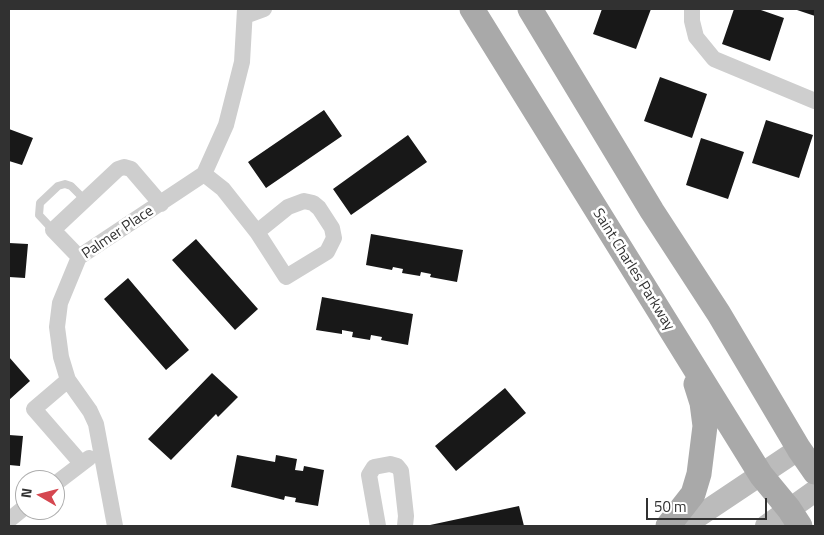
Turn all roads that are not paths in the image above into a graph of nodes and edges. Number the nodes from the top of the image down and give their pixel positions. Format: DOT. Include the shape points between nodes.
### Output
graph roads {
  1 [pos="264,9"];
  2 [pos="472,9"];
  3 [pos="530,9"];
  4 [pos="692,9"];
  5 [pos="245,12"];
  6 [pos="815,101"];
  7 [pos="204,174"];
  8 [pos="85,200"];
  9 [pos="161,204"];
  10 [pos="53,230"];
  11 [pos="257,232"];
  12 [pos="79,257"];
  13 [pos="686,356"];
  14 [pos="68,380"];
  15 [pos="799,449"];
  16 [pos="100,452"];
  17 [pos="81,463"];
  18 [pos="815,472"];
  19 [pos="761,475"];
  20 [pos="65,476"];
  21 [pos="815,491"];
  22 [pos="794,517"];
  23 [pos="115,526"];
  24 [pos="378,526"];
  25 [pos="405,526"];
  26 [pos="668,526"];
  27 [pos="684,526"];
  28 [pos="766,526"];
  1 -- 5 [label="street"];
  2 -- 13 [label="main road, Saint Charles Parkway"];
  3 -- 15 [label="main road"];
  4 -- 6 [label="street" via="696,37 714,59"];
  5 -- 7 [label="street" via="242,62 234,98"];
  7 -- 9 [label="street, Palmer Place"];
  7 -- 11 [label="street" via="223,189"];
  8 -- 9 [label="street" via="118,168 124,167 131,169"];
  8 -- 10 [label="street"];
  8 -- 10 [label="lane" via="65,184 40,202 39,215"];
  9 -- 12 [label="street, Palmer Place"];
  10 -- 12 [label="street"];
  11 -- 11 [label="street" via="286,277 327,252 334,238 332,228 319,208 304,201 288,208"];
  12 -- 14 [label="street, Palmer Place" via="64,289 58,315 59,344"];
  13 -- 19 [label="main road, Saint Charles Parkway"];
  13 -- 26 [label="main road" via="702,403 704,450 693,494"];
  14 -- 16 [label="street, Palmer Place" via="96,424"];
  14 -- 17 [label="street" via="34,408"];
  15 -- 18 [label="main road"];
  15 -- 19 [label="main road"];
  16 -- 17 [label="street"];
  16 -- 23 [label="street, Palmer Place"];
  17 -- 20 [label="street"];
  19 -- 22 [label="main road, Saint Charles Parkway"];
  19 -- 27 [label="main road"];
  21 -- 22 [label="main road"];
  22 -- 28 [label="main road"];
  24 -- 25 [label="street" via="369,475 377,466 390,464 399,468 402,474"];
}
